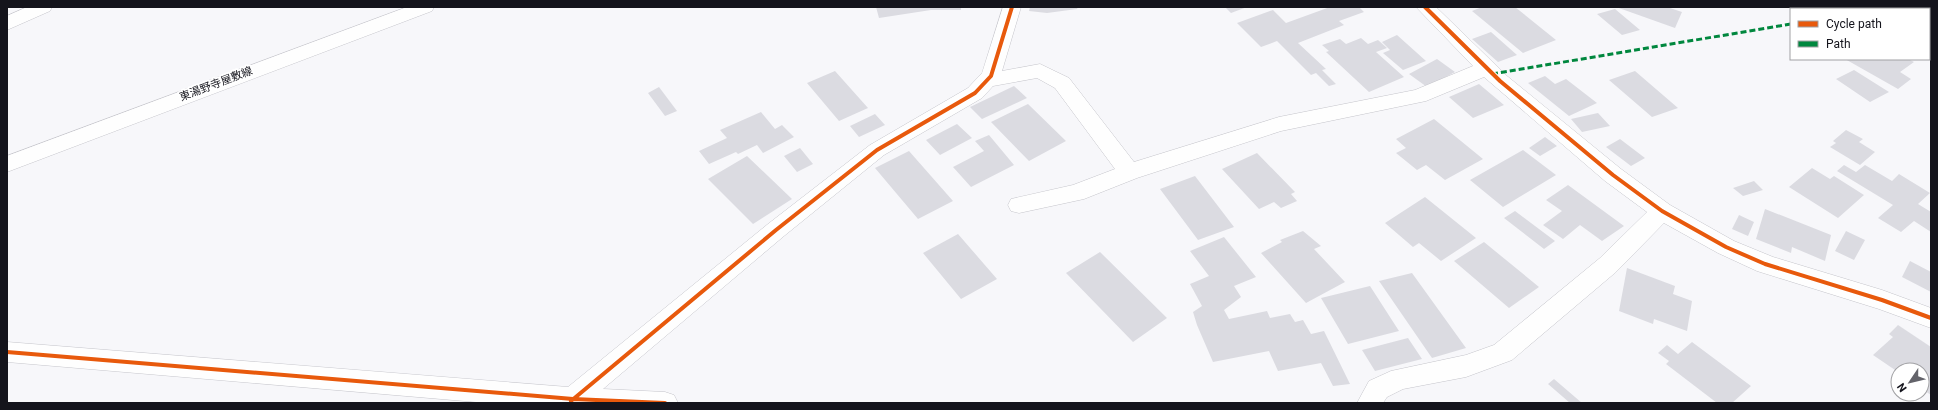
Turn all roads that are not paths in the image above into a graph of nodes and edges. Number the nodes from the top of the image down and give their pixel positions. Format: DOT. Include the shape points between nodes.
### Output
graph roads {
  1 [pos="43,7"];
  2 [pos="425,7"];
  3 [pos="1012,7"];
  4 [pos="1425,7"];
  5 [pos="7,24"];
  6 [pos="1487,68"];
  7 [pos="988,80"];
  8 [pos="7,164"];
  9 [pos="1128,172"];
  10 [pos="1019,205"];
  11 [pos="1662,211"];
  12 [pos="1931,318"];
  13 [pos="7,352"];
  14 [pos="570,401"];
  15 [pos="665,403"];
  16 [pos="1370,403"];
  1 -- 5 [label="street"];
  2 -- 8 [label="street, 東湯野寺屋敷線"];
  3 -- 7 [label="street"];
  4 -- 6 [label="street"];
  6 -- 9 [label="street" via="1418,96 1279,124"];
  6 -- 11 [label="street" via="1613,176"];
  7 -- 9 [label="street" via="1040,71 1062,82"];
  7 -- 14 [label="street" via="975,93 877,150"];
  9 -- 10 [label="street" via="1076,193"];
  11 -- 12 [label="street" via="1726,247 1765,264"];
  11 -- 16 [label="street" via="1608,265 1503,352 1466,366 1400,379 1378,389"];
  13 -- 14 [label="street"];
  14 -- 15 [label="street"];
}
